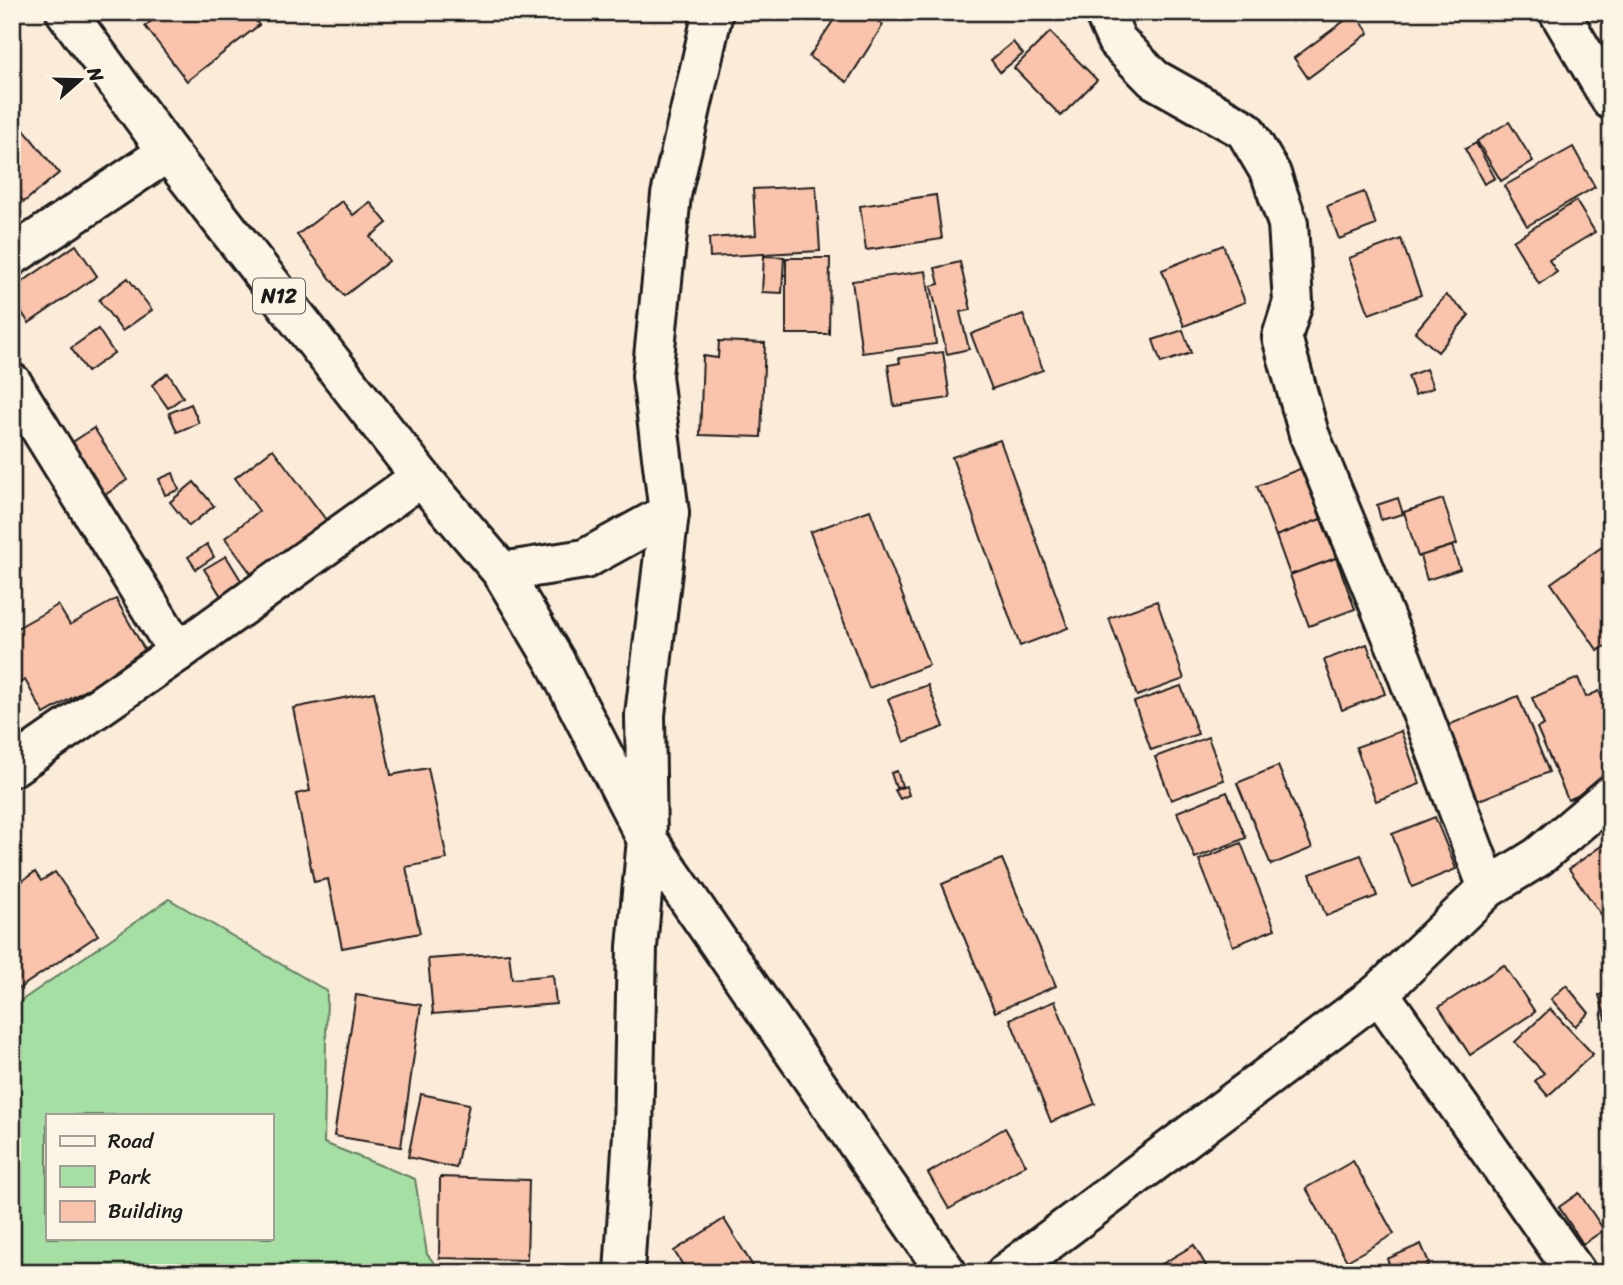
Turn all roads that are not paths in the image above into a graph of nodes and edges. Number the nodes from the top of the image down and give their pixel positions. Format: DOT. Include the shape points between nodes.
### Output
graph roads {
  1 [pos="66,12"];
  2 [pos="713,12"];
  3 [pos="1104,12"];
  4 [pos="1559,12"];
  5 [pos="1611,100"];
  6 [pos="167,152"];
  7 [pos="12,256"];
  8 [pos="12,383"];
  9 [pos="421,477"];
  10 [pos="669,513"];
  11 [pos="502,572"];
  12 [pos="178,652"];
  13 [pos="16,755"];
  14 [pos="1611,795"];
  15 [pos="647,839"];
  16 [pos="1488,888"];
  17 [pos="1379,993"];
  18 [pos="624,1273"];
  19 [pos="947,1273"];
  20 [pos="1006,1273"];
  21 [pos="1576,1273"];
  1 -- 6 [label="street, N12"];
  2 -- 10 [label="street" via="671,195 652,376"];
  3 -- 16 [label="street" via="1116,41 1154,79 1245,130 1271,174 1288,224 1293,302 1282,337 1309,434 1402,660"];
  4 -- 5 [label="street"];
  6 -- 7 [label="street"];
  6 -- 9 [label="street, N12"];
  8 -- 12 [label="street"];
  9 -- 11 [label="street, N12"];
  9 -- 12 [label="street"];
  10 -- 11 [label="street" via="585,559"];
  10 -- 15 [label="street" via="645,715"];
  11 -- 15 [label="street" via="555,661"];
  12 -- 13 [label="street"];
  14 -- 16 [label="street" via="1538,856"];
  15 -- 18 [label="street" via="637,947"];
  15 -- 19 [label="street"];
  16 -- 17 [label="street"];
  17 -- 20 [label="street"];
  17 -- 21 [label="street"];
}
